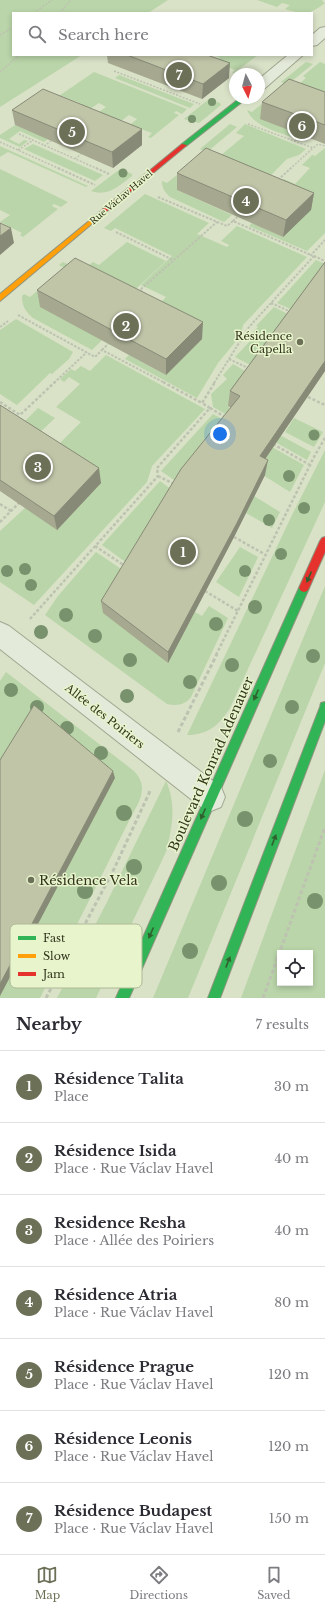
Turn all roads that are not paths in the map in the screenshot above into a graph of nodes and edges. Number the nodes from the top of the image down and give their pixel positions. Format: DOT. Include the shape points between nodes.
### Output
graph roads {
  1 [pos="325,31"];
  2 [pos="313,41"];
  3 [pos="295,56"];
  4 [pos="265,81"];
  5 [pos="236,104"];
  6 [pos="0,298"];
  7 [pos="325,541"];
  8 [pos="5,638"];
  9 [pos="325,707"];
  10 [pos="211,797"];
  11 [pos="142,953"];
  12 [pos="126,988"];
  13 [pos="122,998"];
  14 [pos="214,998"];
  1 -- 2 [label="street"];
  3 -- 4 [label="street"];
  5 -- 6 [label="main road, Rue Václav Havel"];
  7 -- 10 [label="main road, Boulevard Konrad Adenauer, one-way"];
  8 -- 10 [label="street, Allée des Poiriers"];
  14 -- 9 [label="main road, one-way"];
  10 -- 11 [label="main road, Boulevard Konrad Adenauer, one-way"];
  12 -- 13 [label="main road, Boulevard Konrad Adenauer, one-way"];
}
